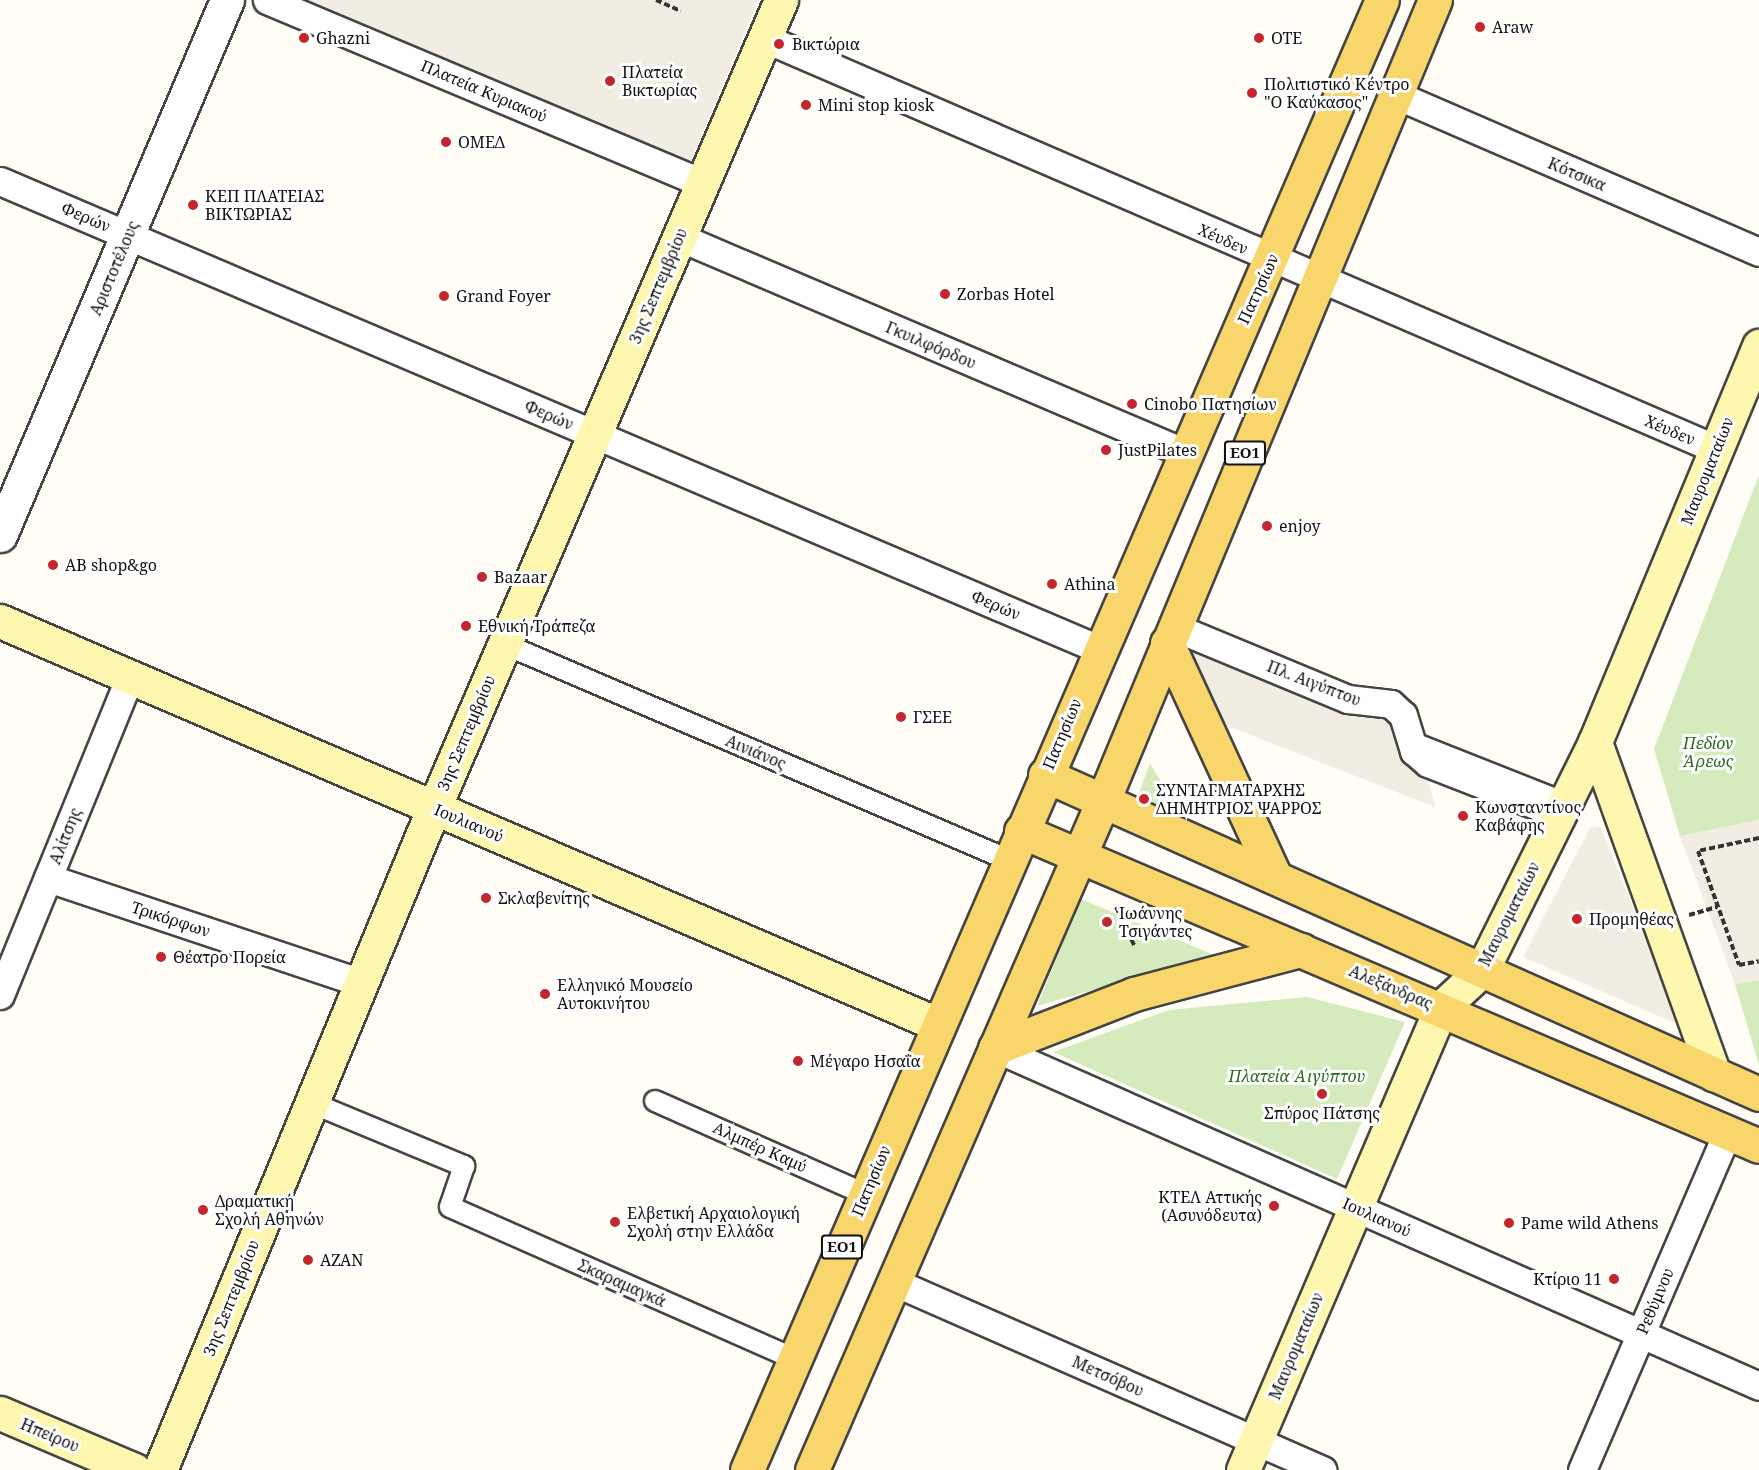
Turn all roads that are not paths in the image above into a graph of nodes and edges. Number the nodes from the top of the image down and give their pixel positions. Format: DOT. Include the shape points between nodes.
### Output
graph roads {
  1 [pos="227,0"];
  2 [pos="267,0"];
  3 [pos="781,0"];
  4 [pos="1382,0"];
  5 [pos="1435,0"];
  6 [pos="764,38"];
  7 [pos="1394,94"];
  8 [pos="0,181"];
  9 [pos="701,182"];
  10 [pos="128,235"];
  11 [pos="679,237"];
  12 [pos="1759,252"];
  13 [pos="1271,260"];
  14 [pos="1316,279"];
  15 [pos="1759,346"];
  16 [pos="594,434"];
  17 [pos="1716,449"];
  18 [pos="1183,452"];
  19 [pos="0,535"];
  20 [pos="0,621"];
  21 [pos="1171,635"];
  22 [pos="504,644"];
  23 [pos="1099,649"];
  24 [pos="130,677"];
  25 [pos="1595,742"];
  26 [pos="1045,775"];
  27 [pos="1103,801"];
  28 [pos="1563,807"];
  29 [pos="434,808"];
  30 [pos="1015,846"];
  31 [pos="1080,856"];
  32 [pos="1275,877"];
  33 [pos="48,878"];
  34 [pos="1301,950"];
  35 [pos="1482,970"];
  36 [pos="362,983"];
  37 [pos="0,995"];
  38 [pos="1441,1008"];
  39 [pos="937,1024"];
  40 [pos="995,1048"];
  41 [pos="1714,1074"];
  42 [pos="1759,1094"];
  43 [pos="655,1101"];
  44 [pos="312,1103"];
  45 [pos="1727,1133"];
  46 [pos="1759,1146"];
  47 [pos="865,1194"];
  48 [pos="1354,1208"];
  49 [pos="894,1282"];
  50 [pos="1641,1334"];
  51 [pos="795,1359"];
  52 [pos="1759,1386"];
  53 [pos="0,1413"];
  54 [pos="1255,1440"];
  55 [pos="134,1470"];
  56 [pos="160,1470"];
  57 [pos="747,1470"];
  58 [pos="812,1470"];
  59 [pos="1243,1470"];
  60 [pos="1323,1470"];
  61 [pos="1582,1470"];
  1 -- 10 [label="street, Αριστοτέλους"];
  2 -- 9 [label="street, Πλατεία Κυριακού"];
  3 -- 6 [label="main road, 3ης Σεπτεμβρίου"];
  4 -- 13 [label="main road, Πατησίων / ΕΟ1"];
  5 -- 7 [label="main road, ΕΟ1"];
  6 -- 9 [label="main road, 3ης Σεπτεμβρίου"];
  6 -- 13 [label="street, Χέυδεν"];
  7 -- 12 [label="street, Κότσικα"];
  7 -- 14 [label="main road, ΕΟ1"];
  8 -- 10 [label="street, Φερών"];
  9 -- 11 [label="main road, 3ης Σεπτεμβρίου"];
  10 -- 16 [label="street, Φερών"];
  10 -- 19 [label="street, Αριστοτέλους"];
  11 -- 16 [label="main road, 3ης Σεπτεμβρίου"];
  11 -- 18 [label="street, Γκυιλφόρδου"];
  13 -- 14 [label="street, Χέυδεν"];
  13 -- 18 [label="main road, Πατησίων / ΕΟ1"];
  14 -- 17 [label="street, Χέυδεν"];
  14 -- 21 [label="main road, ΕΟ1"];
  15 -- 17 [label="main road, Μαυροματαίων"];
  16 -- 22 [label="main road, 3ης Σεπτεμβρίου"];
  16 -- 23 [label="street, Φερών"];
  17 -- 25 [label="main road, Μαυροματαίων"];
  18 -- 23 [label="main road, Πατησίων / ΕΟ1"];
  20 -- 24 [label="main road, Ιουλιανού"];
  21 -- 27 [label="main road, ΕΟ1"];
  21 -- 28 [label="street, Πλ. Αιγύπτου" via="1348,699 1391,704 1403,715 1414,751 1428,763"];
  21 -- 32 [label="main road"];
  22 -- 29 [label="main road, 3ης Σεπτεμβρίου"];
  22 -- 30 [label="street, Αινιάνος"];
  23 -- 26 [label="main road, Πατησίων / ΕΟ1"];
  24 -- 29 [label="main road, Ιουλιανού"];
  24 -- 33 [label="street, Αλίτσης"];
  25 -- 28 [label="main road, Μαυροματαίων"];
  25 -- 41 [label="main road"];
  26 -- 27 [label="main road"];
  26 -- 30 [label="main road, Πατησίων / ΕΟ1"];
  27 -- 31 [label="main road, ΕΟ1"];
  27 -- 32 [label="main road"];
  28 -- 35 [label="main road, Μαυροματαίων"];
  29 -- 36 [label="main road, 3ης Σεπτεμβρίου"];
  29 -- 39 [label="main road, Ιουλιανού"];
  30 -- 31 [label="main road, Αλεξάνδρας"];
  30 -- 39 [label="main road, Πατησίων / ΕΟ1"];
  31 -- 34 [label="main road, Αλεξάνδρας"];
  31 -- 40 [label="main road, ΕΟ1"];
  32 -- 35 [label="main road"];
  33 -- 36 [label="street, Τρικόρφων"];
  33 -- 37 [label="street, Αλίτσης"];
  34 -- 38 [label="main road, Αλεξάνδρας"];
  34 -- 40 [label="main road" via="1134,994"];
  35 -- 38 [label="main road, Μαυροματαίων"];
  35 -- 41 [label="main road"];
  36 -- 44 [label="main road, 3ης Σεπτεμβρίου"];
  38 -- 45 [label="main road, Αλεξάνδρας"];
  38 -- 48 [label="main road, Μαυροματαίων"];
  39 -- 47 [label="main road, Πατησίων / ΕΟ1"];
  40 -- 48 [label="street, Ιουλιανού"];
  40 -- 49 [label="main road, ΕΟ1"];
  41 -- 42 [label="main road"];
  43 -- 47 [label="street, Αλμπέρ Καμύ"];
  44 -- 51 [label="street, Σκαραμαγκά" via="464,1166 450,1207"];
  44 -- 56 [label="main road, 3ης Σεπτεμβρίου"];
  45 -- 46 [label="main road, Αλεξάνδρας"];
  45 -- 50 [label="street, Ρεθύμνου"];
  47 -- 51 [label="main road, Πατησίων / ΕΟ1"];
  48 -- 50 [label="street, Ιουλιανού"];
  48 -- 54 [label="main road, Μαυροματαίων"];
  49 -- 54 [label="street, Μετσόβου"];
  49 -- 58 [label="main road, ΕΟ1"];
  50 -- 52 [label="street, Ιουλιανού"];
  50 -- 61 [label="street, Ρεθύμνου"];
  51 -- 57 [label="main road, Πατησίων / ΕΟ1"];
  53 -- 55 [label="main road, Ηπείρου"];
  54 -- 59 [label="main road, Μαυροματαίων"];
  54 -- 60 [label="street, Μετσόβου"];
}
